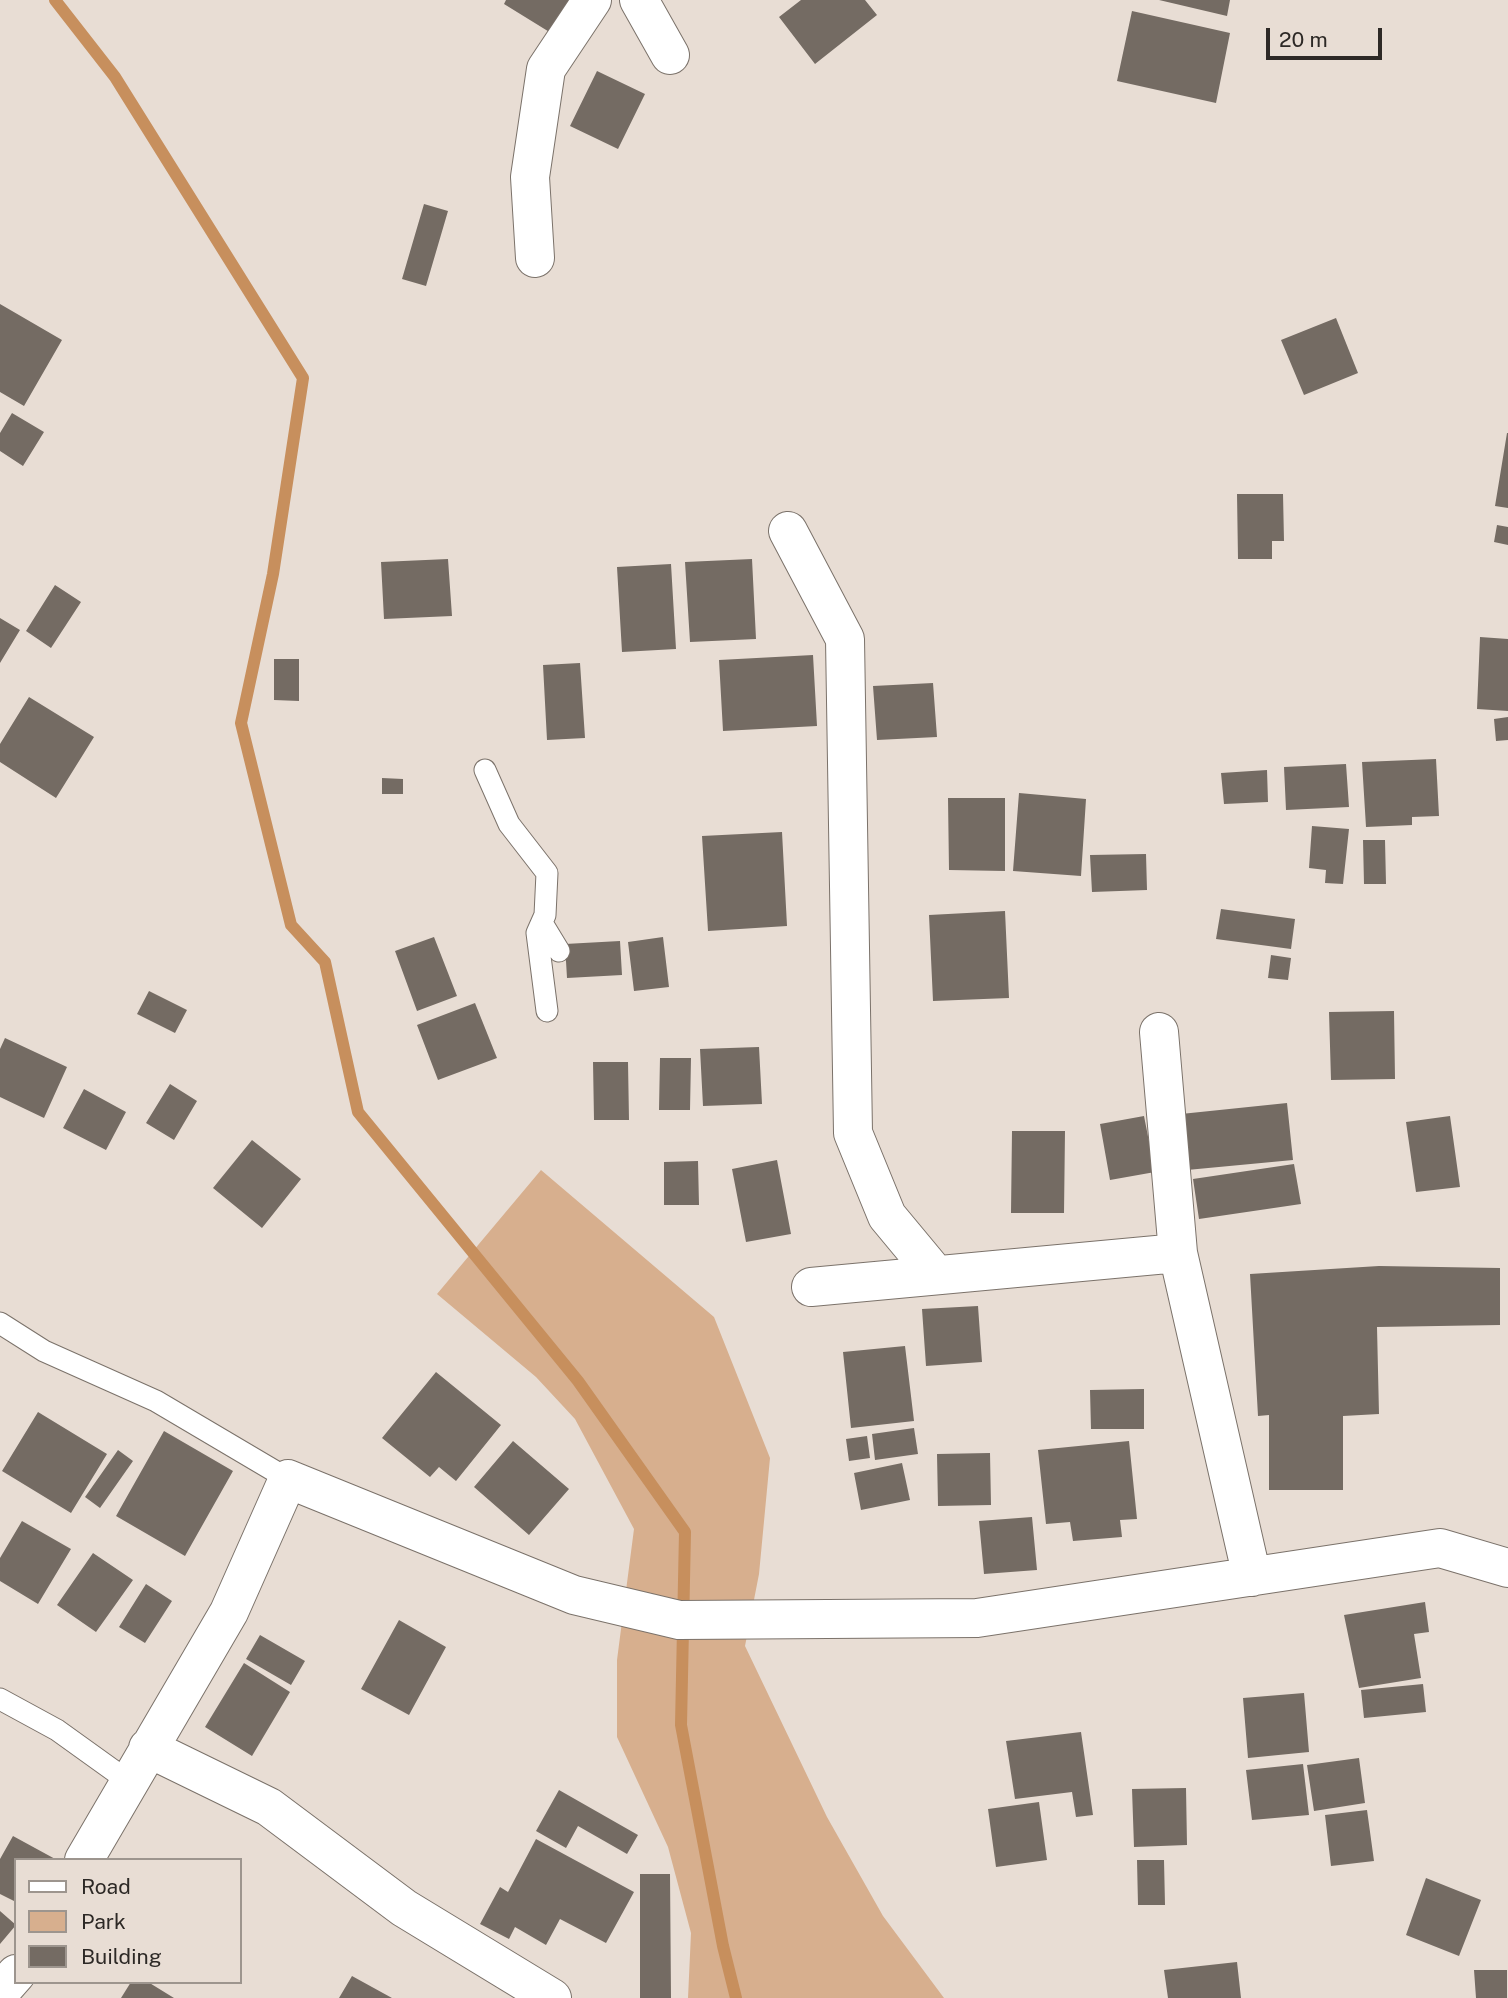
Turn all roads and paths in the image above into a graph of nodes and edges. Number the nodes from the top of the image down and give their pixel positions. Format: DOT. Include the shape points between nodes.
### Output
graph roads {
  1 [pos="592,0"];
  2 [pos="639,0"];
  3 [pos="670,55"];
  4 [pos="535,258"];
  5 [pos="788,531"];
  6 [pos="485,770"];
  7 [pos="542,923"];
  8 [pos="559,951"];
  9 [pos="547,1012"];
  10 [pos="1159,1032"];
  11 [pos="1178,1253"];
  12 [pos="936,1275"];
  13 [pos="811,1287"];
  14 [pos="0,1323"];
  15 [pos="288,1479"];
  16 [pos="1508,1568"];
  17 [pos="1252,1577"];
  18 [pos="0,1699"];
  19 [pos="148,1748"];
  20 [pos="128,1781"];
  21 [pos="84,1858"];
  22 [pos="14,1976"];
  23 [pos="0,1992"];
  24 [pos="552,1998"];
  1 -- 4 [label="street" via="547,69 530,177"];
  2 -- 3 [label="street"];
  5 -- 12 [label="street" via="845,639 853,1133 887,1216"];
  6 -- 7 [label="lane" via="509,824 547,873"];
  7 -- 8 [label="lane"];
  7 -- 9 [label="lane" via="537,933"];
  10 -- 11 [label="street"];
  11 -- 12 [label="street"];
  11 -- 17 [label="street"];
  12 -- 13 [label="street"];
  14 -- 15 [label="lane" via="44,1351 156,1401"];
  15 -- 17 [label="street" via="574,1595 679,1620 977,1618"];
  15 -- 19 [label="street" via="229,1612"];
  16 -- 17 [label="street" via="1440,1548"];
  18 -- 20 [label="lane" via="57,1730"];
  19 -- 20 [label="street"];
  19 -- 24 [label="street" via="269,1807 404,1908"];
  20 -- 21 [label="street"];
  22 -- 23 [label="street"];
}
